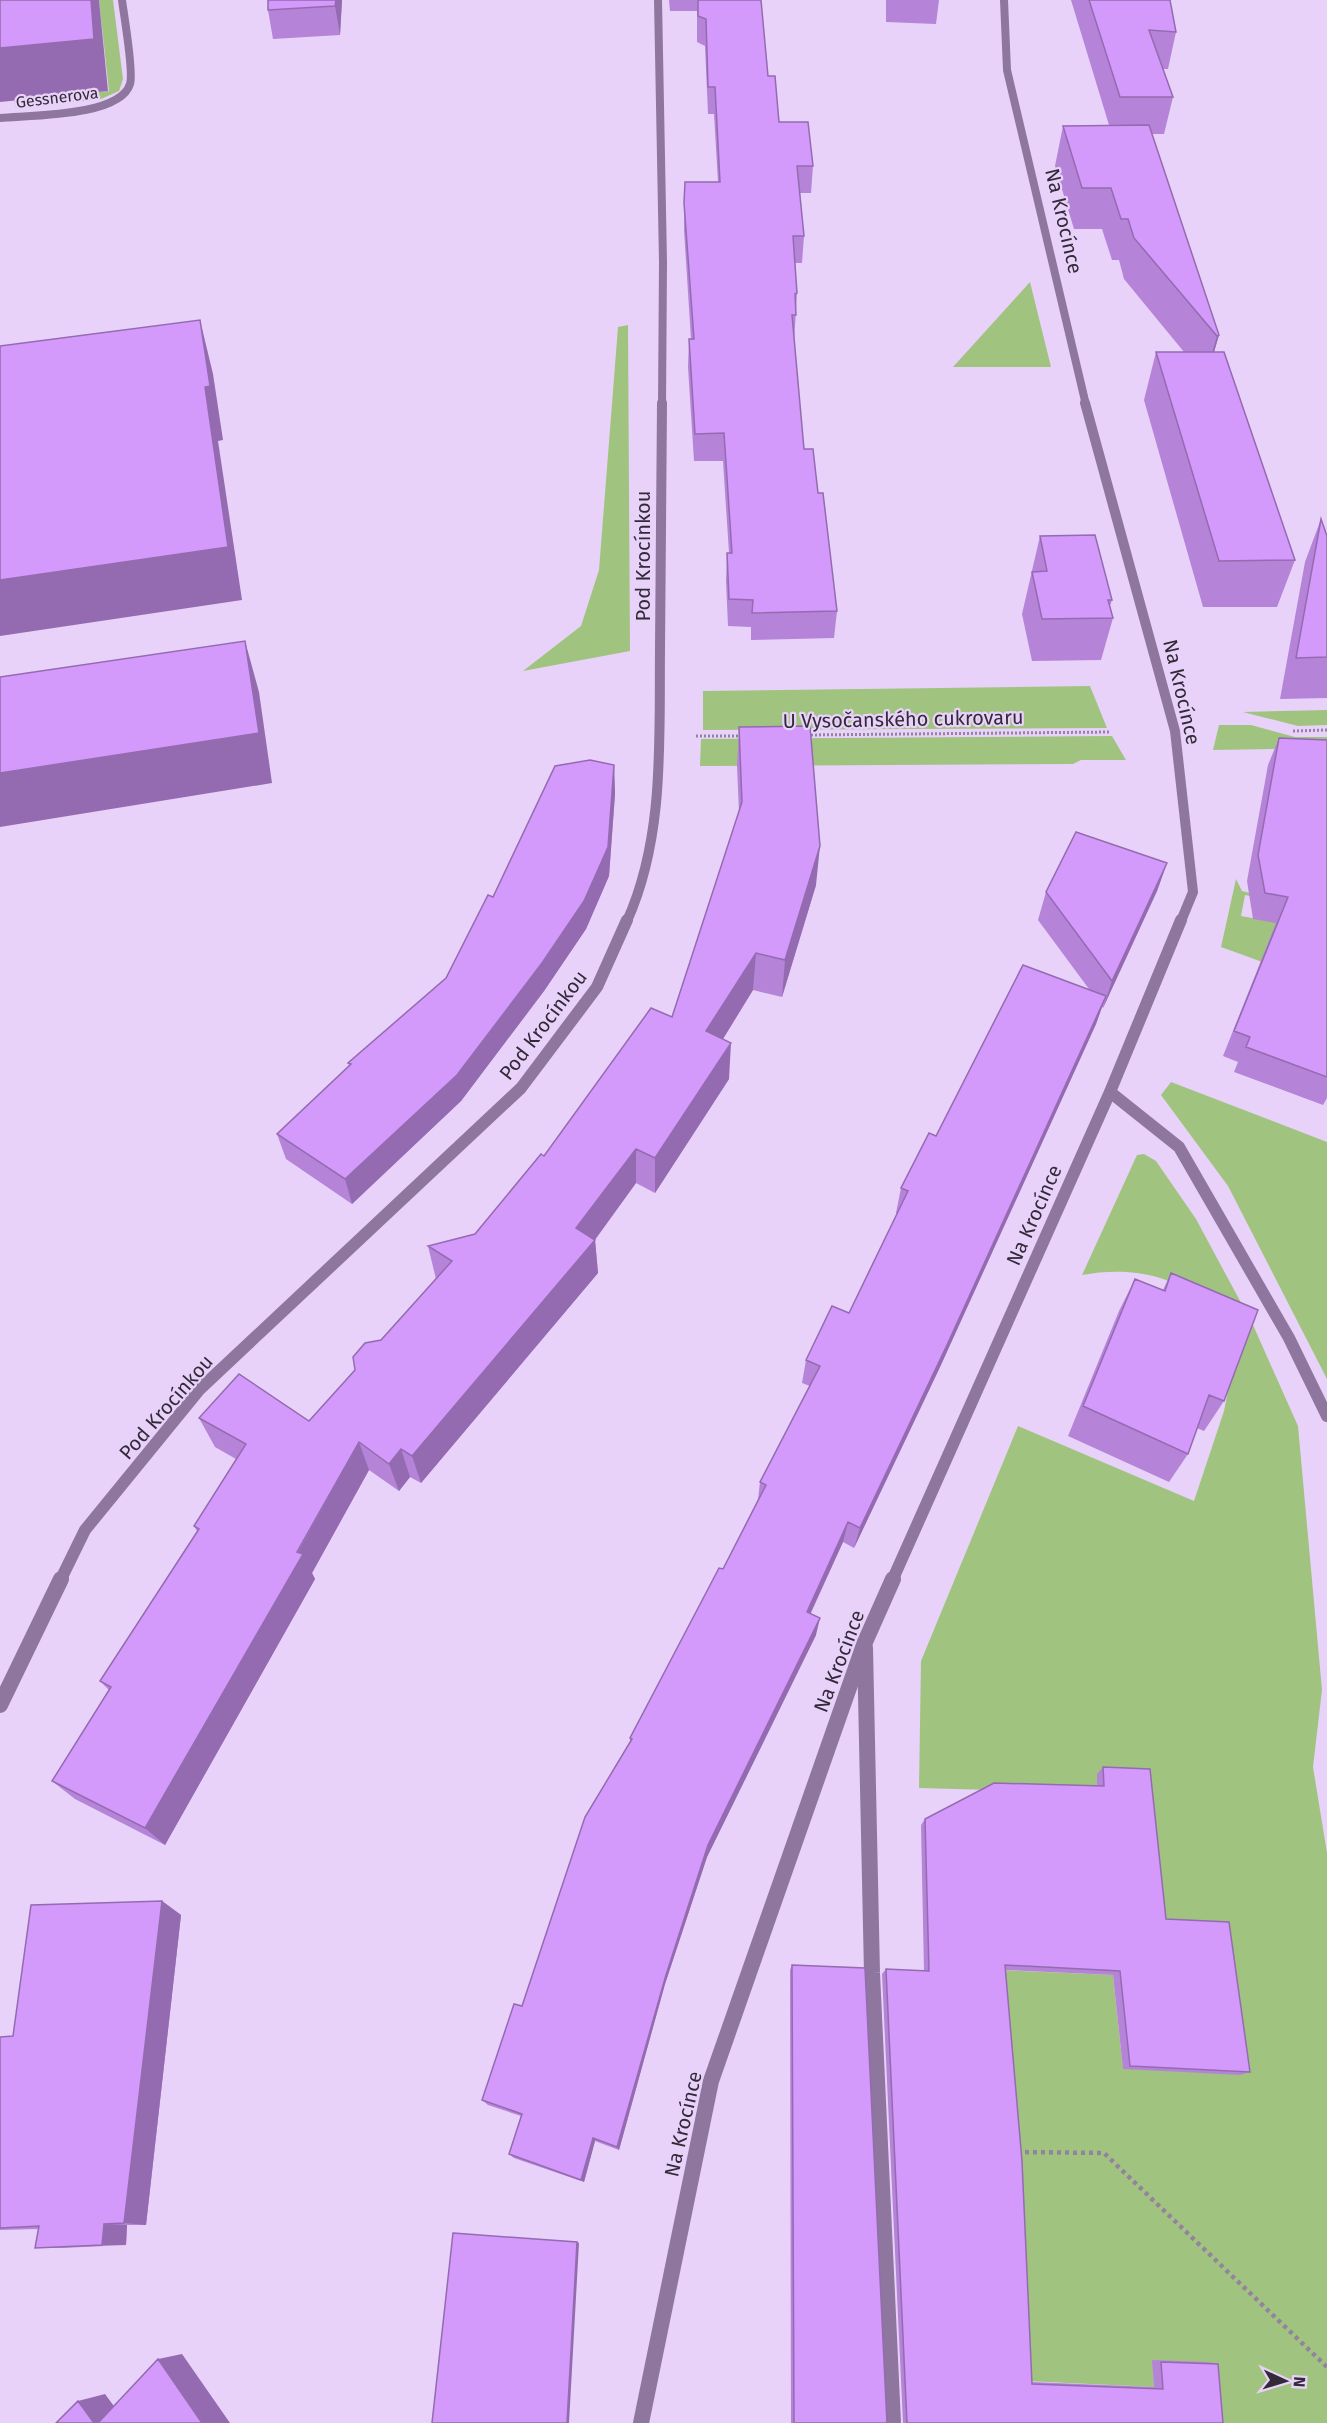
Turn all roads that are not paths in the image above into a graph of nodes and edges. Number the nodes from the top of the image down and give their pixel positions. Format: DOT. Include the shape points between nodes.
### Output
graph roads {
  1 [pos="122,0"];
  2 [pos="658,0"];
  3 [pos="1004,0"];
  4 [pos="0,118"];
  5 [pos="1110,1092"];
  6 [pos="1327,1416"];
  7 [pos="865,1642"];
  8 [pos="0,1705"];
  9 [pos="641,2423"];
  10 [pos="893,2423"];
  1 -- 4 [label="street, Gessnerova" via="131,80 123,97 94,108"];
  2 -- 8 [label="street, Pod Krocínkou" via="663,262 659,737 655,816 638,896 597,987 521,1088 200,1389 85,1530"];
  3 -- 5 [label="street, Na Krocínce" via="1007,70 1089,419 1175,731 1193,892"];
  5 -- 6 [label="street" via="1179,1147 1289,1338"];
  5 -- 7 [label="street, Na Krocínce"];
  7 -- 9 [label="street, Na Krocínce" via="711,2081"];
  7 -- 10 [label="street" via="872,1973"];
}
